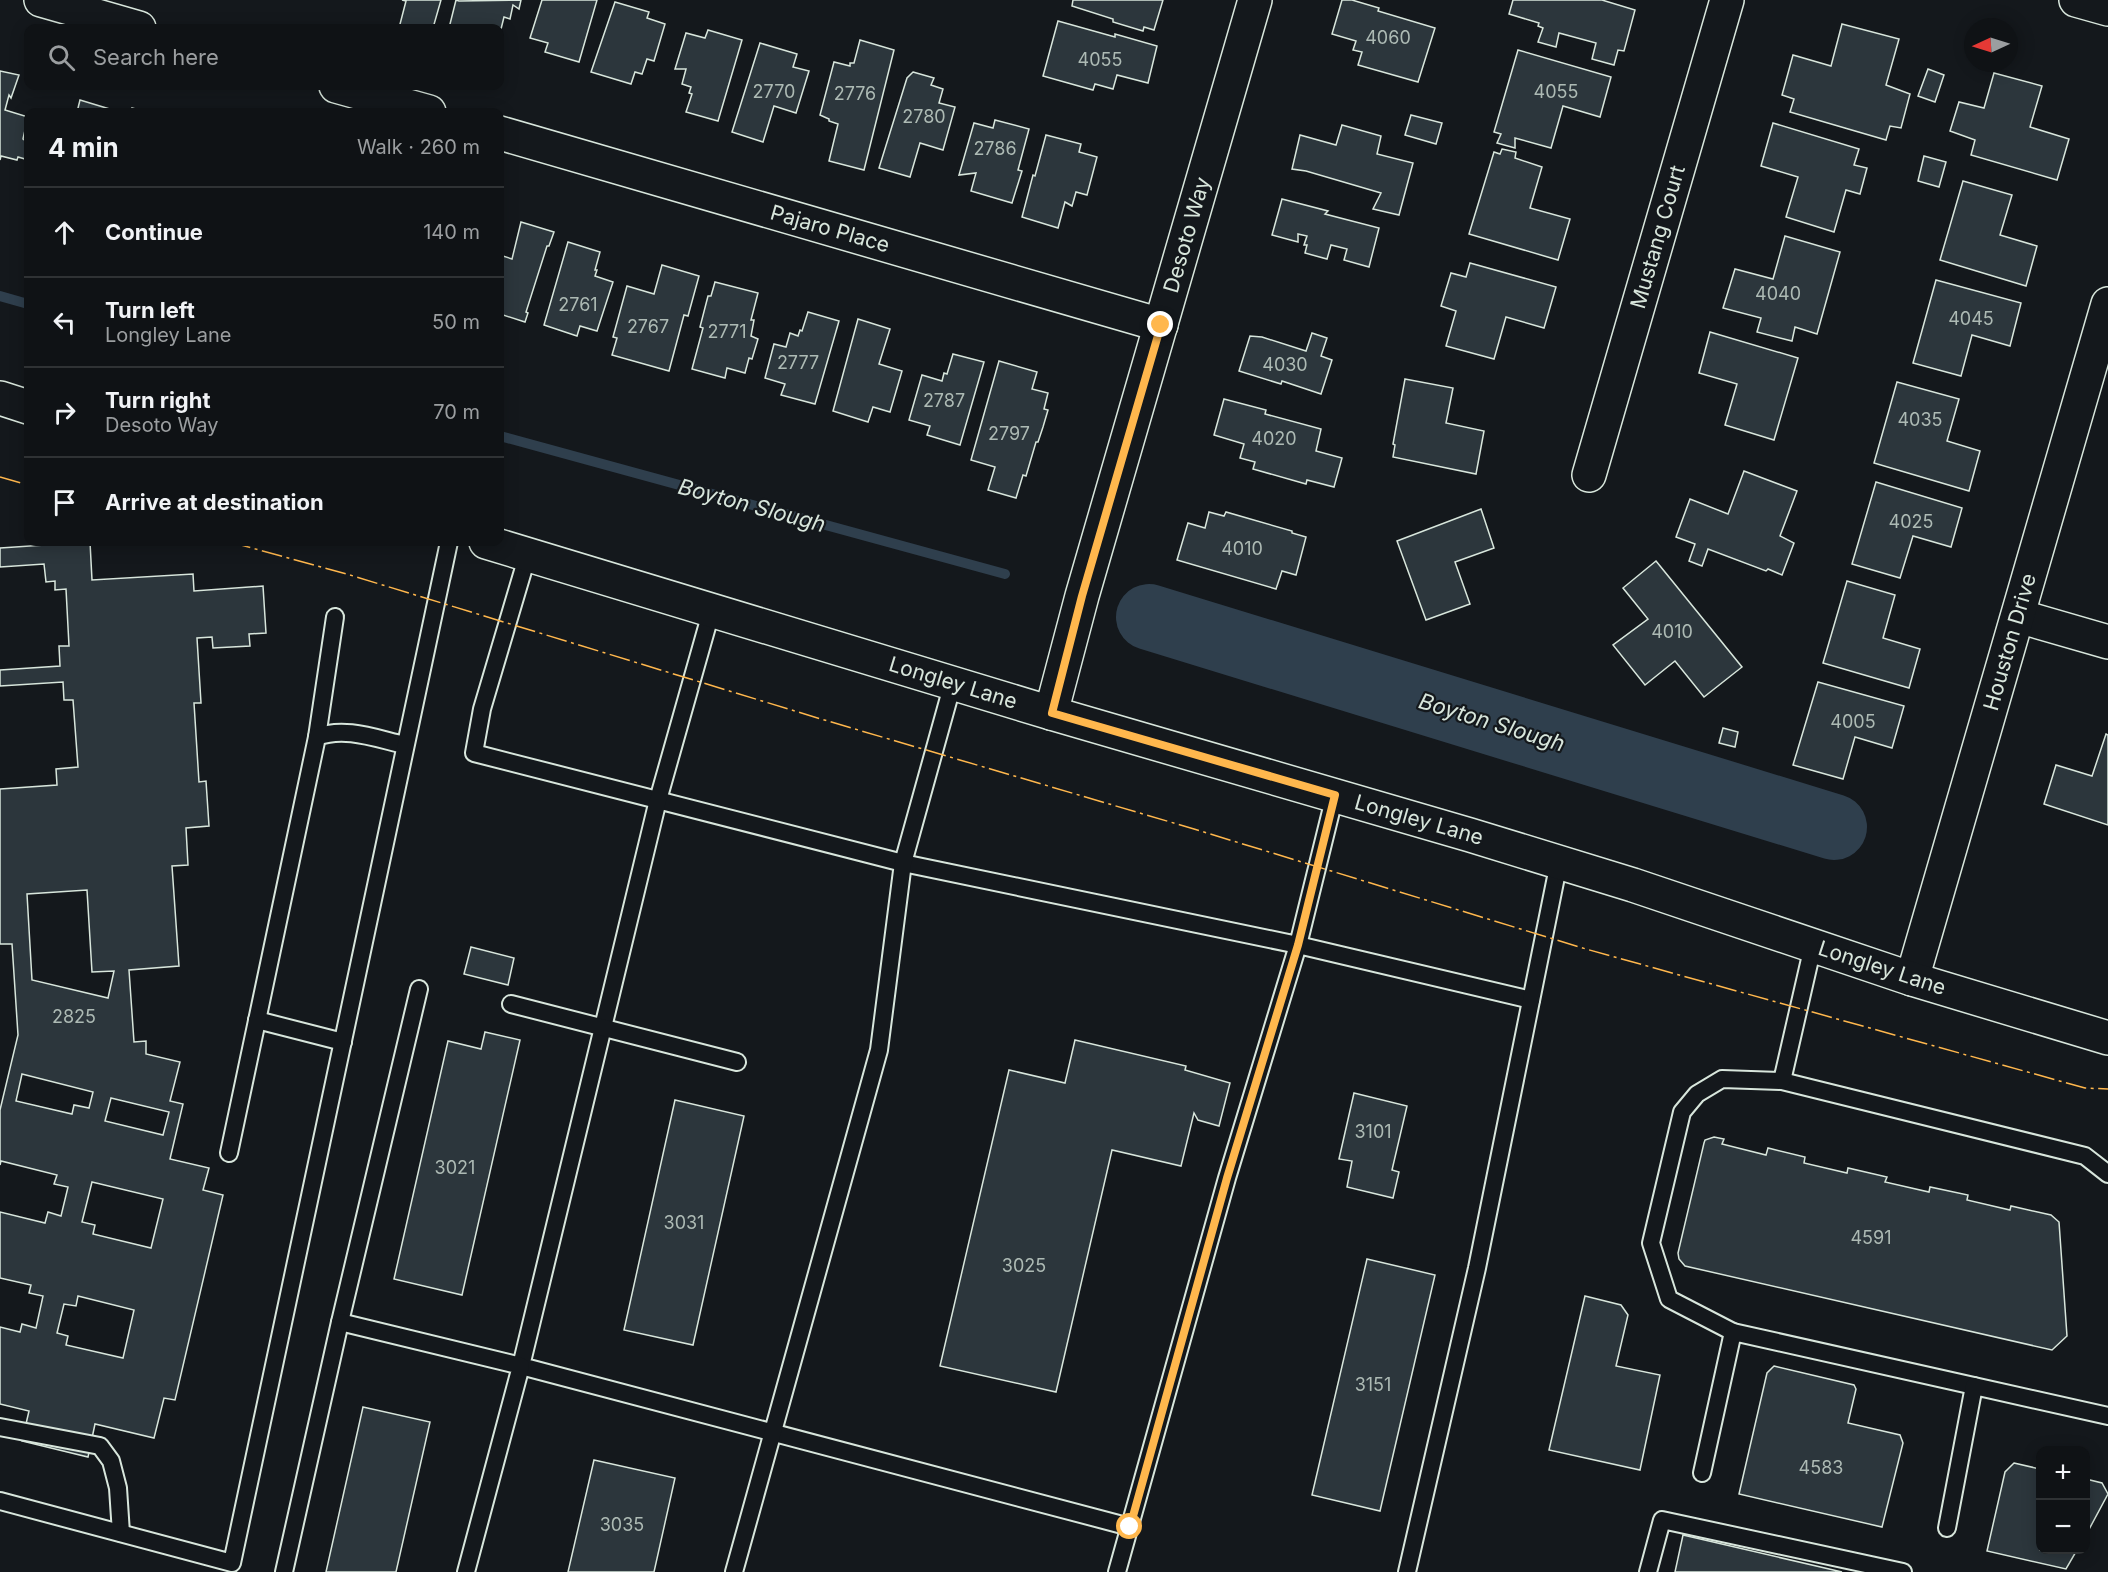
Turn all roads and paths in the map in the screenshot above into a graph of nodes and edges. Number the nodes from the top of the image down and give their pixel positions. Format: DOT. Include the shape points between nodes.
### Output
graph roads {
  1 [pos="41,0"];
  2 [pos="1255,0"];
  3 [pos="1727,0"];
  4 [pos="2076,0"];
  5 [pos="2108,9"];
  6 [pos="125,24"];
  7 [pos="350,90"];
  8 [pos="415,108"];
  9 [pos="504,134"];
  10 [pos="2108,304"];
  11 [pos="1161,325"];
  12 [pos="0,398"];
  13 [pos="24,406"];
  14 [pos="1589,475"];
  15 [pos="447,546"];
  16 [pos="500,546"];
  17 [pos="528,554"];
  18 [pos="712,609"];
  19 [pos="2018,616"];
  20 [pos="335,617"];
  21 [pos="2108,642"];
  22 [pos="953,683"];
  23 [pos="1052,713"];
  24 [pos="317,737"];
  25 [pos="405,745"];
  26 [pos="1335,795"];
  27 [pos="658,800"];
  28 [pos="1559,862"];
  29 [pos="903,863"];
  30 [pos="1298,945"];
  31 [pos="1813,946"];
  32 [pos="1912,979"];
  33 [pos="419,989"];
  34 [pos="1532,1000"];
  35 [pos="511,1004"];
  36 [pos="257,1020"];
  37 [pos="603,1029"];
  38 [pos="2108,1038"];
  39 [pos="343,1042"];
  40 [pos="737,1062"];
  41 [pos="1782,1081"];
  42 [pos="229,1153"];
  43 [pos="2108,1174"];
  44 [pos="340,1322"];
  45 [pos="1733,1332"];
  46 [pos="521,1366"];
  47 [pos="1974,1386"];
  48 [pos="2108,1416"];
  49 [pos="0,1427"];
  50 [pos="773,1433"];
  51 [pos="1702,1473"];
  52 [pos="0,1501"];
  53 [pos="1130,1527"];
  54 [pos="1947,1528"];
  55 [pos="121,1533"];
  56 [pos="231,1568"];
  57 [pos="284,1572"];
  58 [pos="466,1572"];
  59 [pos="734,1572"];
  60 [pos="1117,1572"];
  61 [pos="1407,1572"];
  62 [pos="1648,1572"];
  63 [pos="1903,1572"];
  1 -- 6 [label="street"];
  2 -- 11 [label="street, Desoto Way"];
  3 -- 14 [label="street, Mustang Court"];
  4 -- 5 [label="street"];
  7 -- 8 [label="street"];
  9 -- 11 [label="street, Pajaro Place"];
  10 -- 19 [label="street, Houston Drive"];
  11 -- 23 [label="street, Desoto Way"];
  12 -- 13 [label="street"];
  15 -- 25 [label="lane"];
  16 -- 17 [label="street, Longley Lane"];
  17 -- 18 [label="street, Longley Lane"];
  17 -- 27 [label="lane" via="482,710 474,753"];
  18 -- 22 [label="street, Longley Lane"];
  18 -- 27 [label="lane"];
  19 -- 21 [label="street"];
  19 -- 32 [label="street, Houston Drive"];
  20 -- 24 [label="lane"];
  22 -- 23 [label="street, Longley Lane"];
  22 -- 29 [label="lane"];
  23 -- 26 [label="street, Longley Lane"];
  24 -- 25 [label="lane" via="341,731"];
  24 -- 36 [label="lane"];
  25 -- 39 [label="lane"];
  26 -- 28 [label="street, Longley Lane"];
  26 -- 30 [label="lane"];
  27 -- 29 [label="lane"];
  27 -- 37 [label="lane"];
  28 -- 31 [label="street, Longley Lane"];
  28 -- 34 [label="lane"];
  29 -- 30 [label="lane"];
  29 -- 50 [label="lane" via="879,1050"];
  30 -- 34 [label="lane"];
  30 -- 53 [label="lane" via="1227,1178"];
  31 -- 32 [label="street, Longley Lane"];
  31 -- 41 [label="lane"];
  32 -- 38 [label="street, Longley Lane"];
  33 -- 44 [label="lane"];
  34 -- 61 [label="lane" via="1477,1268"];
  35 -- 37 [label="lane"];
  36 -- 39 [label="lane"];
  36 -- 42 [label="lane"];
  37 -- 40 [label="lane"];
  37 -- 46 [label="lane"];
  39 -- 56 [label="lane"];
  41 -- 43 [label="lane" via="2085,1156"];
  41 -- 45 [label="lane" via="1722,1079 1697,1094 1682,1112 1651,1243 1669,1299"];
  44 -- 46 [label="lane"];
  44 -- 57 [label="lane"];
  45 -- 47 [label="lane"];
  45 -- 51 [label="lane"];
  46 -- 50 [label="lane"];
  46 -- 58 [label="lane"];
  47 -- 48 [label="lane"];
  47 -- 54 [label="lane"];
  49 -- 55 [label="lane" via="100,1446 111,1461 118,1488"];
  50 -- 53 [label="lane"];
  50 -- 59 [label="lane"];
  52 -- 55 [label="lane"];
  53 -- 60 [label="lane"];
  55 -- 56 [label="lane"];
  62 -- 63 [label="lane" via="1662,1520"];
}
